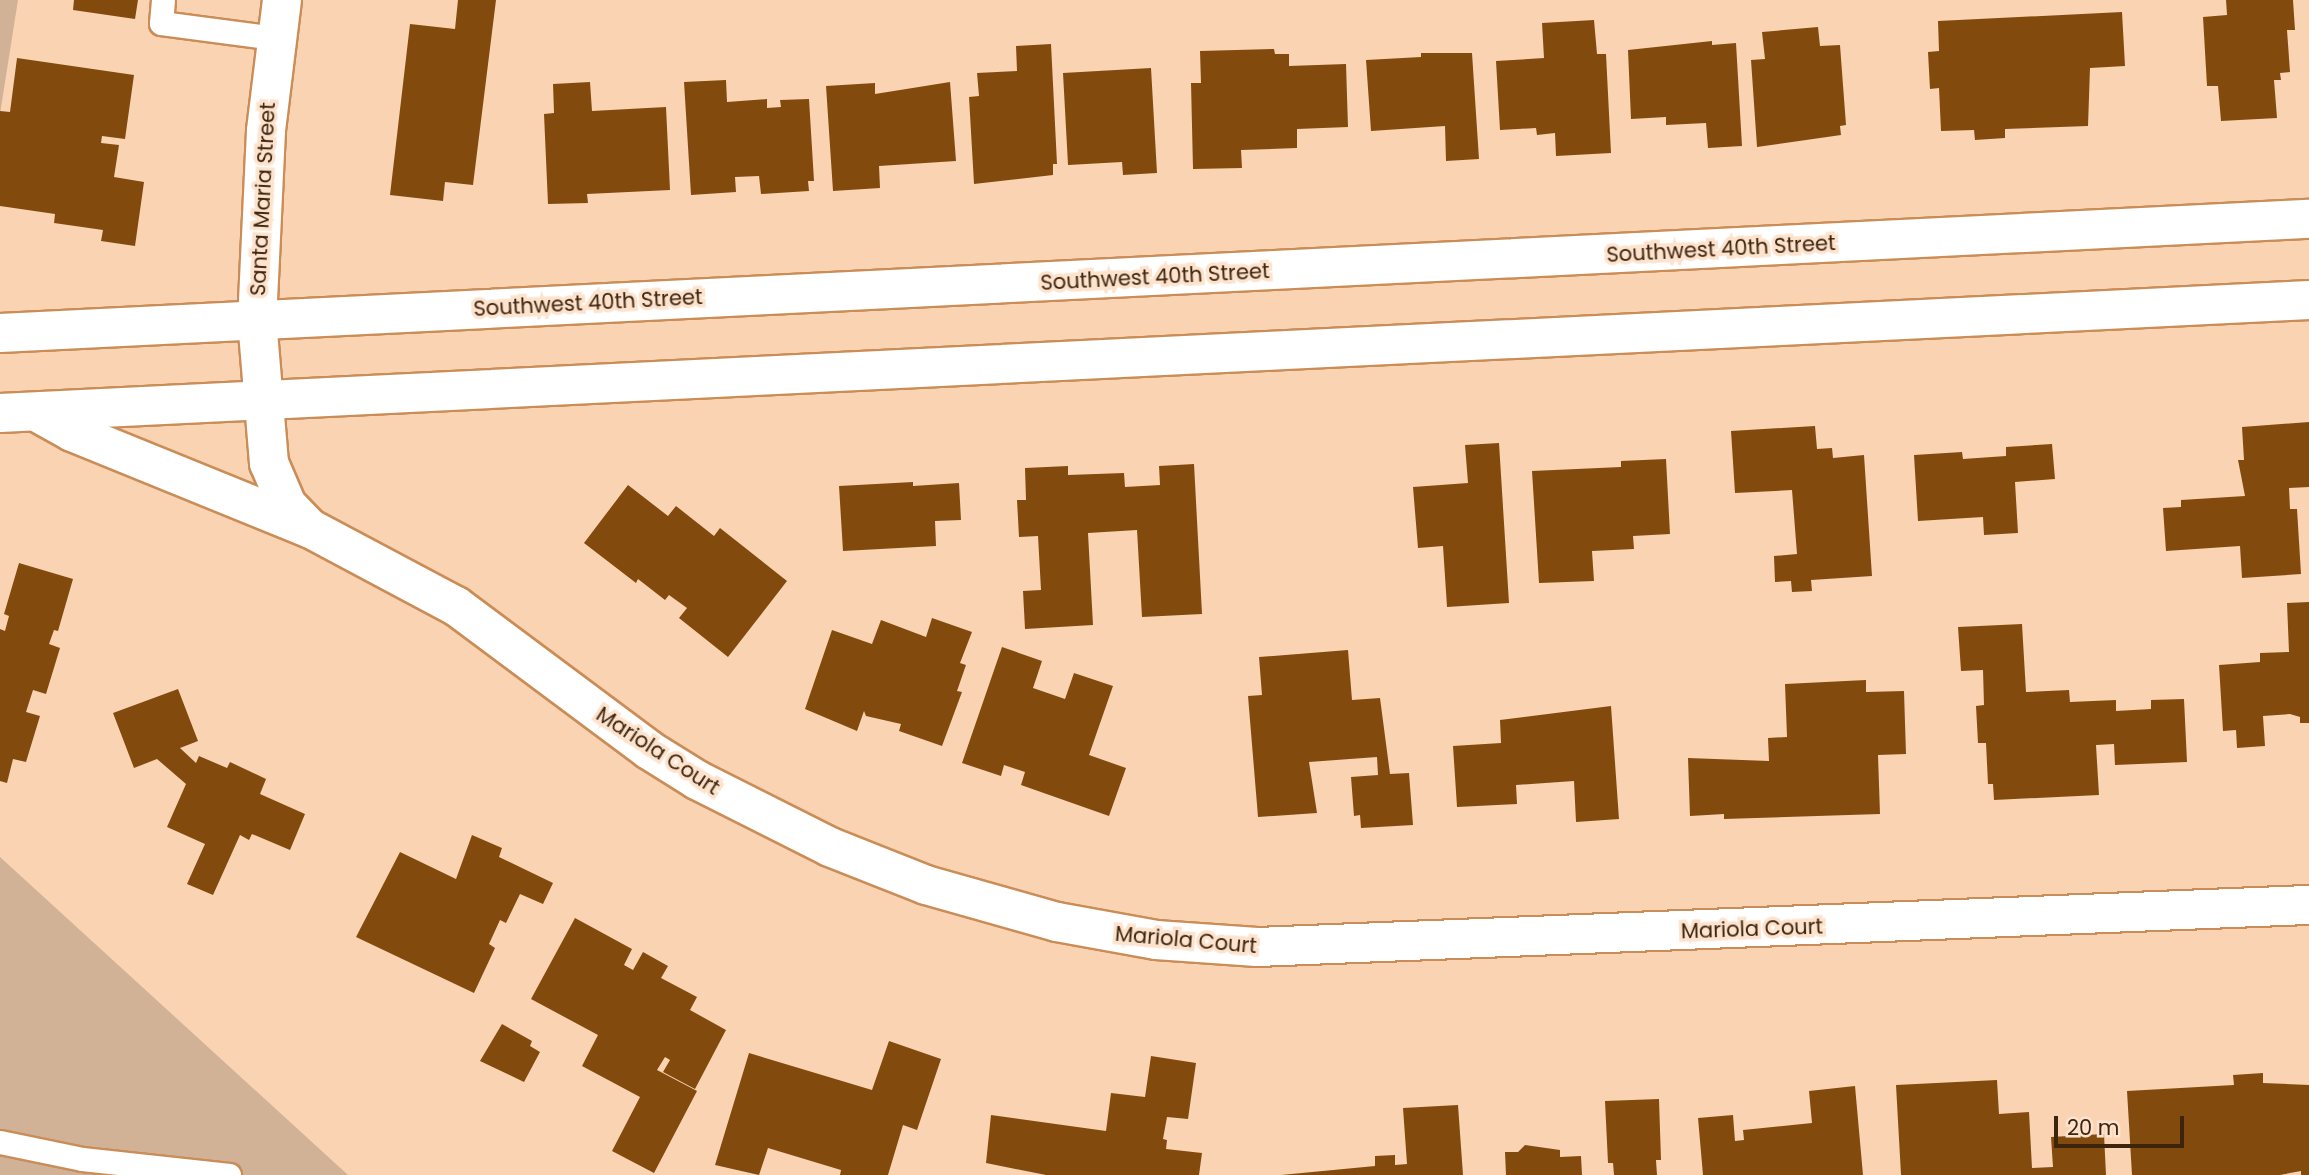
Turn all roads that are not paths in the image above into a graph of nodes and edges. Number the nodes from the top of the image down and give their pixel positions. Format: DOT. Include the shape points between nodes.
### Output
graph roads {
  1 [pos="163,0"];
  2 [pos="282,0"];
  3 [pos="275,38"];
  4 [pos="2309,219"];
  5 [pos="2309,300"];
  6 [pos="257,320"];
  7 [pos="0,333"];
  8 [pos="262,399"];
  9 [pos="18,413"];
  10 [pos="309,528"];
  11 [pos="2309,905"];
  12 [pos="0,1142"];
  13 [pos="229,1175"];
  1 -- 3 [label="lane" via="161,23"];
  2 -- 3 [label="main road, Santa Maria Street"];
  3 -- 6 [label="main road, Santa Maria Street" via="259,223"];
  4 -- 6 [label="main road, Southwest 40th Street"];
  5 -- 8 [label="main road"];
  6 -- 7 [label="main road, Southwest 40th Street"];
  6 -- 8 [label="main road, Santa Maria Street"];
  8 -- 9 [label="main road"];
  8 -- 10 [label="main road, Mariola Court" via="274,477 287,505"];
  9 -- 10 [label="main road"];
  10 -- 11 [label="main road, Mariola Court" via="456,606 649,750 742,804 830,847 926,885 1104,932 1207,945 1310,948"];
  12 -- 13 [label="lane" via="82,1158"];
}
